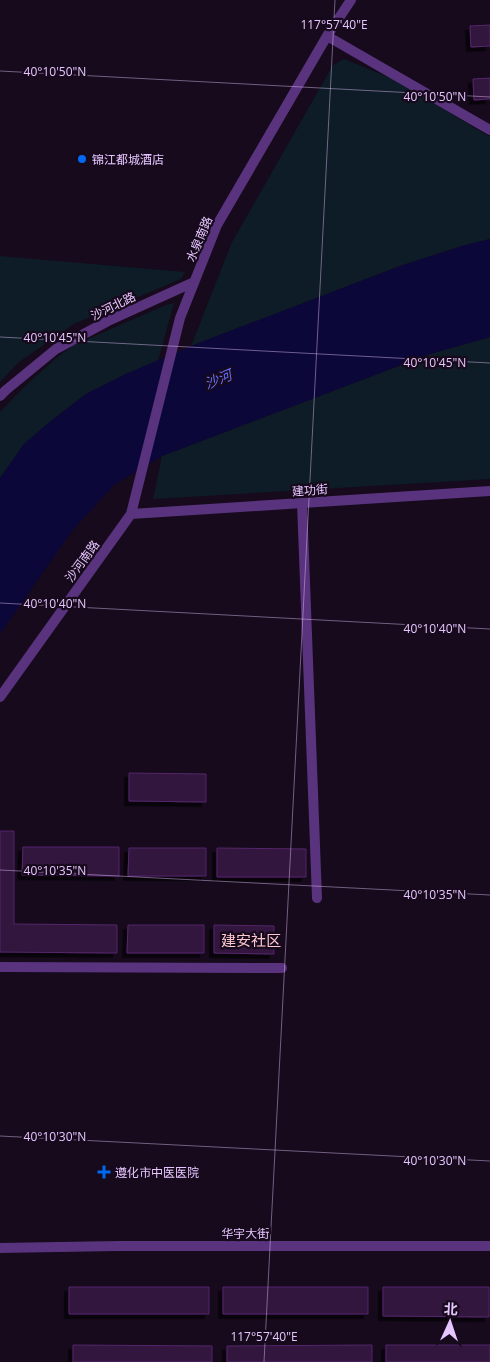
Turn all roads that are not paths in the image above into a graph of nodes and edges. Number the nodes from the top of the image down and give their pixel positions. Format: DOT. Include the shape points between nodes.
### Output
graph roads {
  1 [pos="351,0"];
  2 [pos="327,36"];
  3 [pos="490,130"];
  4 [pos="194,282"];
  5 [pos="0,396"];
  6 [pos="490,491"];
  7 [pos="302,503"];
  8 [pos="131,514"];
  9 [pos="0,697"];
  10 [pos="317,898"];
  11 [pos="0,967"];
  12 [pos="282,968"];
  13 [pos="490,1246"];
  14 [pos="0,1248"];
  1 -- 2 [label="street, 水泉南路"];
  2 -- 3 [label="street"];
  2 -- 4 [label="street, 水泉南路" via="217,225"];
  4 -- 5 [label="street, 沙河北路" via="56,350"];
  4 -- 8 [label="street, 水泉南路" via="180,318"];
  6 -- 7 [label="street, 建功街"];
  7 -- 8 [label="street, 建功街"];
  7 -- 10 [label="street"];
  8 -- 9 [label="street, 沙河南路"];
  11 -- 12 [label="street"];
  13 -- 14 [label="street, 华宇大街"];
}
